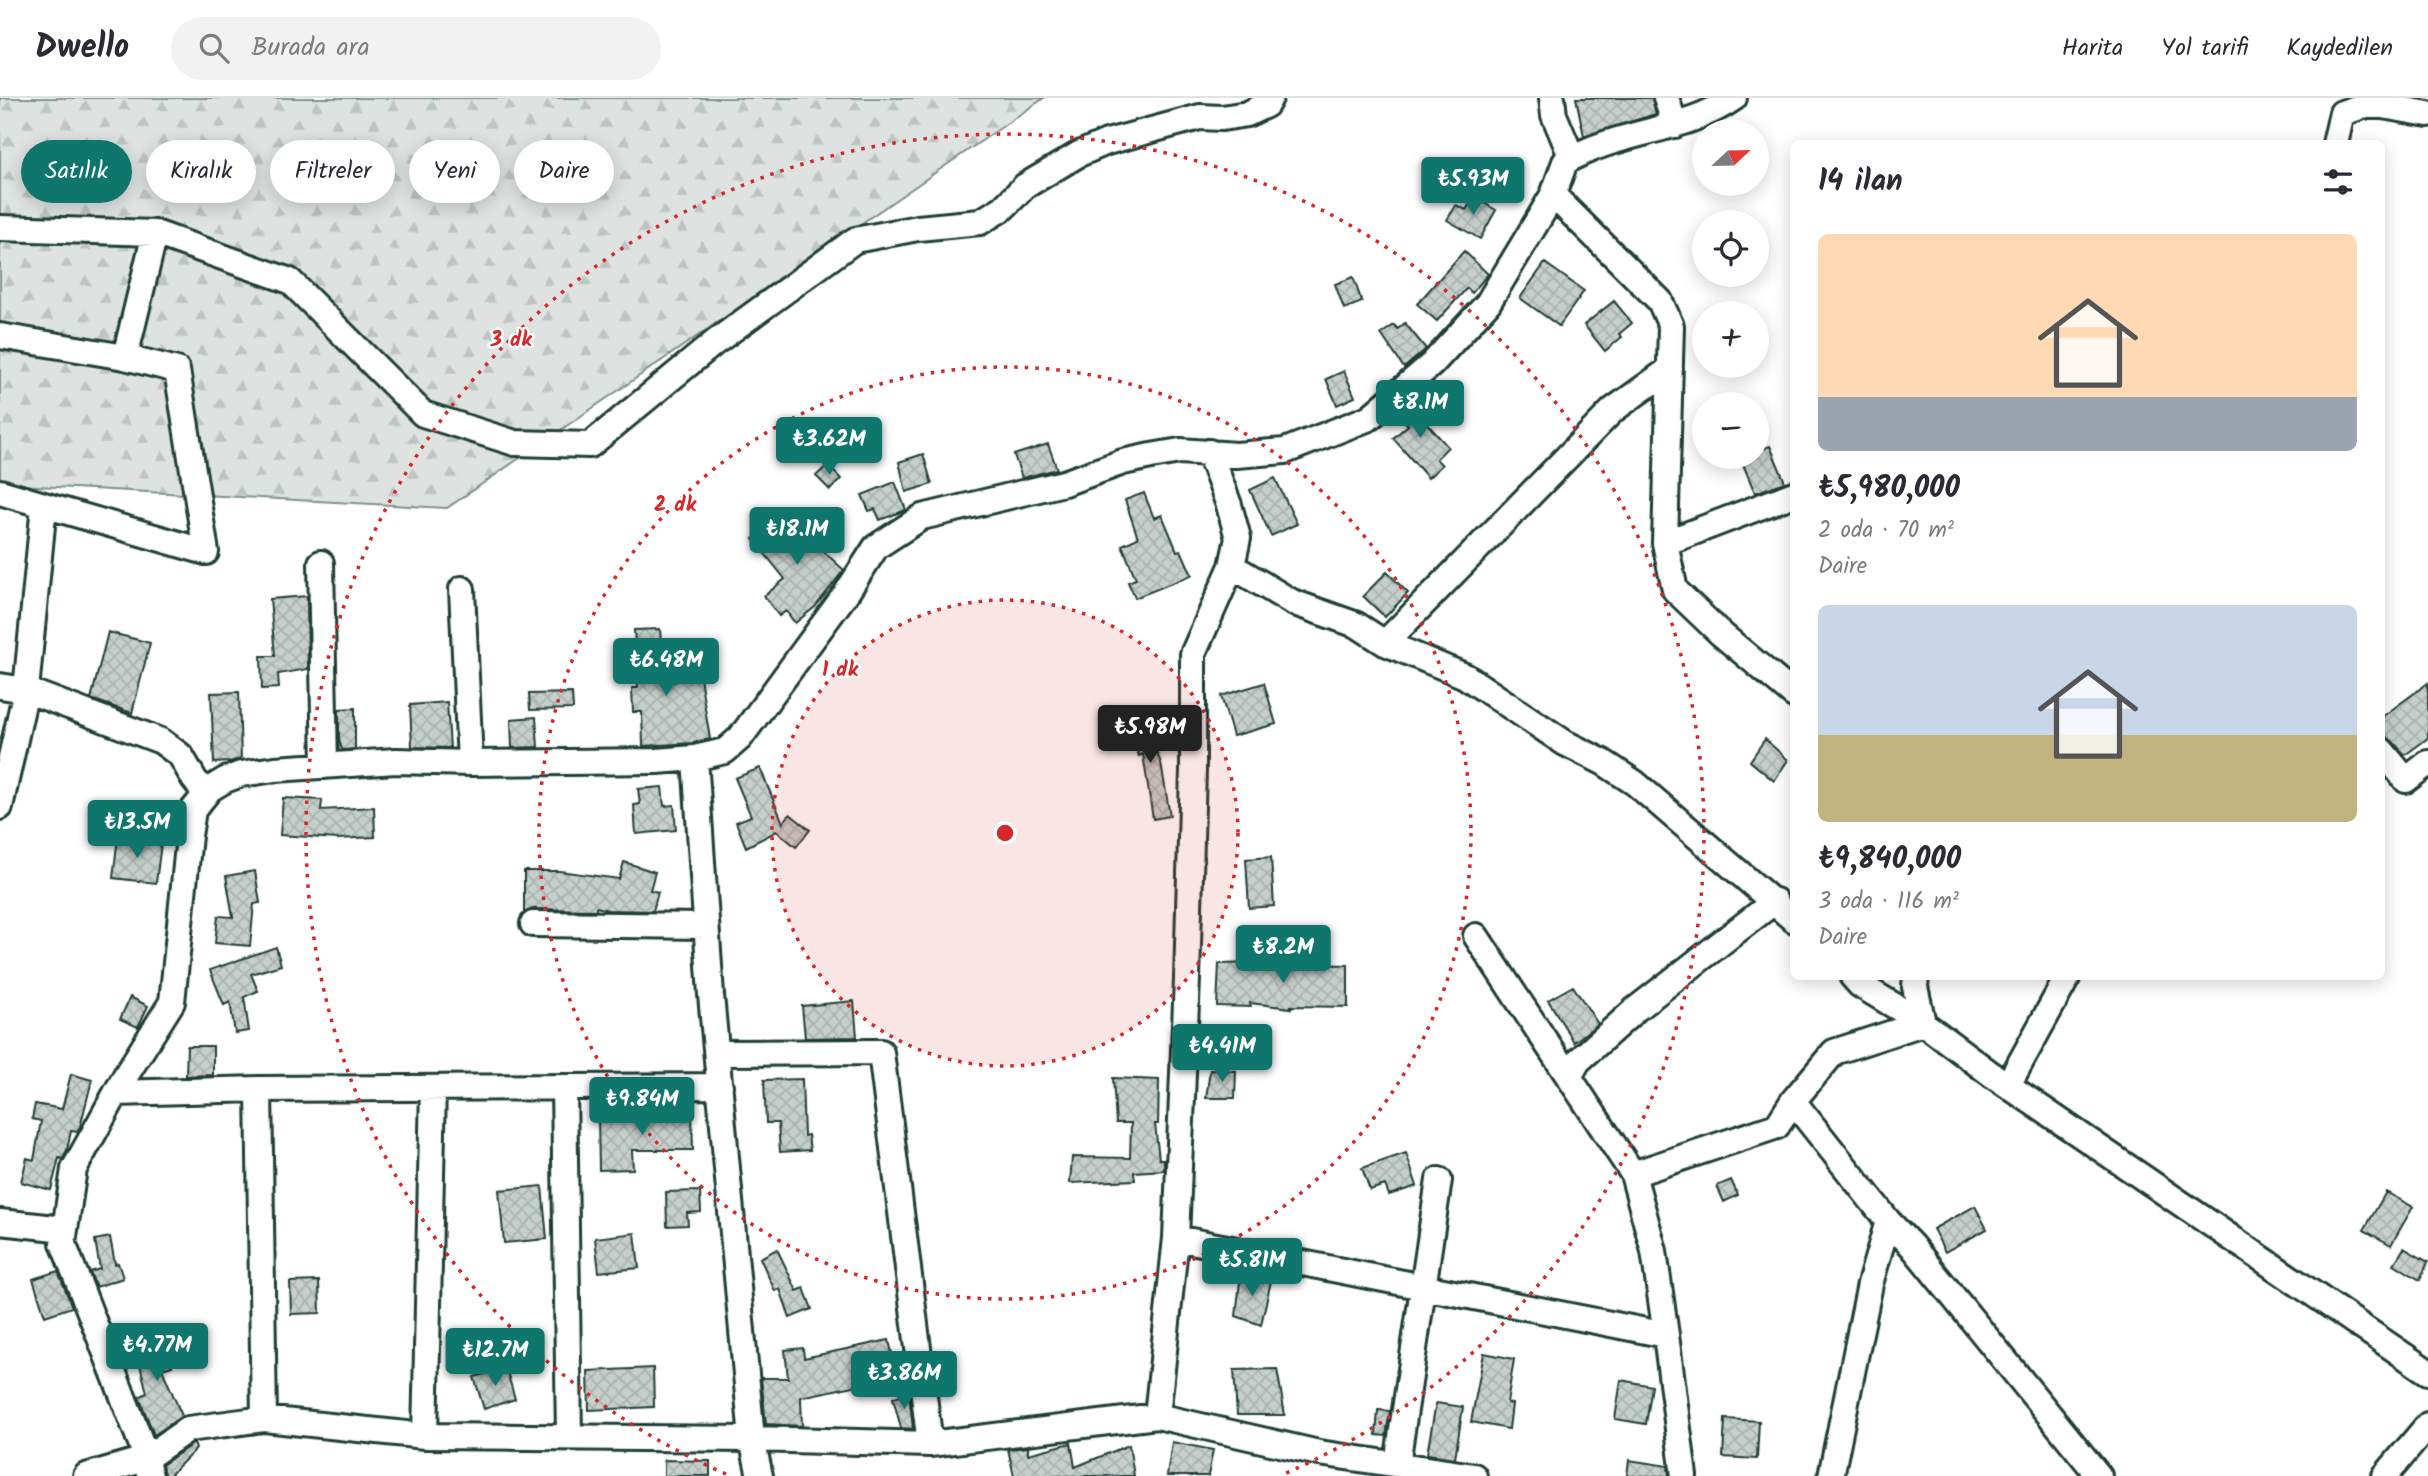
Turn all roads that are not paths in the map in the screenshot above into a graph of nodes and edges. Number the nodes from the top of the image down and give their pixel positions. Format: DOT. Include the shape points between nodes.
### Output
graph roads {
  1 [pos="1270,98"];
  2 [pos="1552,98"];
  3 [pos="1666,98"];
  4 [pos="1734,98"];
  5 [pos="2428,114"];
  6 [pos="1675,125"];
  7 [pos="2336,140"];
  8 [pos="1572,158"];
  9 [pos="1553,195"];
  10 [pos="0,228"];
  11 [pos="155,233"];
  12 [pos="0,336"];
  13 [pos="125,357"];
  14 [pos="1670,369"];
  15 [pos="1209,452"];
  16 [pos="0,492"];
  17 [pos="1790,496"];
  18 [pos="44,505"];
  19 [pos="1665,543"];
  20 [pos="321,563"];
  21 [pos="1233,566"];
  22 [pos="462,589"];
  23 [pos="1385,643"];
  24 [pos="0,686"];
  25 [pos="26,690"];
  26 [pos="1790,692"];
  27 [pos="2385,755"];
  28 [pos="695,758"];
  29 [pos="470,763"];
  30 [pos="2428,763"];
  31 [pos="325,766"];
  32 [pos="206,794"];
  33 [pos="0,807"];
  34 [pos="1775,901"];
  35 [pos="1790,916"];
  36 [pos="533,924"];
  37 [pos="706,926"];
  38 [pos="1476,936"];
  39 [pos="1856,980"];
  40 [pos="1916,980"];
  41 [pos="2066,980"];
  42 [pos="1923,1023"];
  43 [pos="717,1053"];
  44 [pos="1569,1077"];
  45 [pos="2008,1085"];
  46 [pos="720,1086"];
  47 [pos="564,1087"];
  48 [pos="433,1088"];
  49 [pos="259,1090"];
  50 [pos="116,1093"];
  51 [pos="1793,1101"];
  52 [pos="1633,1174"];
  53 [pos="1439,1180"];
  54 [pos="1888,1221"];
  55 [pos="0,1222"];
  56 [pos="65,1229"];
  57 [pos="1176,1238"];
  58 [pos="1424,1286"];
  59 [pos="1666,1335"];
  60 [pos="2428,1371"];
  61 [pos="1157,1416"];
  62 [pos="264,1419"];
  63 [pos="2428,1425"];
  64 [pos="425,1436"];
  65 [pos="569,1437"];
  66 [pos="752,1439"];
  67 [pos="930,1444"];
  68 [pos="1397,1464"];
  69 [pos="147,1467"];
  70 [pos="86,1476"];
  71 [pos="760,1476"];
  72 [pos="1474,1476"];
  73 [pos="1684,1476"];
  74 [pos="1831,1476"];
  75 [pos="2099,1476"];
  76 [pos="2385,1476"];
  1 -- 11 [label="street" via="1247,114 1200,117 1079,153 1025,186 1003,208 979,222 855,240 714,343 590,445 515,443 423,414 290,281"];
  2 -- 8 [label="street"];
  3 -- 6 [label="street"];
  4 -- 6 [label="street"];
  5 -- 7 [label="street" via="2363,106 2342,113"];
  6 -- 8 [label="street"];
  8 -- 9 [label="street" via="1565,162"];
  9 -- 14 [label="street" via="1660,301 1671,326"];
  9 -- 15 [label="street" via="1488,303 1432,365 1369,418 1284,451"];
  10 -- 11 [label="street"];
  11 -- 13 [label="street"];
  12 -- 13 [label="street"];
  13 -- 18 [label="street" via="177,370 206,552"];
  14 -- 19 [label="street"];
  14 -- 23 [label="street" via="1613,410"];
  15 -- 21 [label="street" via="1238,538"];
  15 -- 28 [label="street" via="1180,451 1123,462 1064,483 922,517 876,547 740,738 725,751"];
  16 -- 18 [label="street"];
  17 -- 19 [label="street"];
  18 -- 25 [label="street"];
  19 -- 26 [label="street" via="1675,590"];
  20 -- 31 [label="street"];
  21 -- 23 [label="street" via="1292,602 1357,625"];
  21 -- 57 [label="street" via="1193,654"];
  22 -- 29 [label="street"];
  23 -- 34 [label="street" via="1465,676 1565,743 1604,762"];
  24 -- 25 [label="street"];
  25 -- 32 [label="street" via="161,741 181,756"];
  25 -- 33 [label="street"];
  27 -- 30 [label="street" via="2406,780"];
  28 -- 29 [label="street"];
  28 -- 37 [label="street"];
  29 -- 31 [label="street" via="396,761"];
  31 -- 32 [label="street" via="241,774"];
  32 -- 50 [label="street" via="193,810 188,836 172,1002"];
  34 -- 35 [label="street"];
  34 -- 44 [label="street" via="1636,1009 1577,1061"];
  36 -- 37 [label="street"];
  37 -- 43 [label="street"];
  38 -- 44 [label="street"];
  39 -- 42 [label="street"];
  40 -- 42 [label="street"];
  41 -- 45 [label="street"];
  42 -- 45 [label="street"];
  42 -- 51 [label="street" via="1834,1052"];
  43 -- 46 [label="street"];
  43 -- 67 [label="street" via="880,1052"];
  44 -- 52 [label="street"];
  45 -- 60 [label="street"];
  46 -- 47 [label="street"];
  46 -- 66 [label="street"];
  47 -- 48 [label="street"];
  47 -- 65 [label="street"];
  48 -- 49 [label="street"];
  48 -- 64 [label="street"];
  49 -- 50 [label="street"];
  49 -- 62 [label="street"];
  50 -- 56 [label="street" via="74,1169"];
  51 -- 52 [label="street" via="1777,1126"];
  51 -- 54 [label="street"];
  52 -- 59 [label="street" via="1654,1251"];
  53 -- 58 [label="street"];
  54 -- 74 [label="street" via="1870,1284"];
  54 -- 75 [label="street"];
  55 -- 56 [label="street"];
  56 -- 69 [label="street" via="63,1243"];
  57 -- 58 [label="street"];
  57 -- 61 [label="street"];
  58 -- 59 [label="street"];
  58 -- 68 [label="street"];
  59 -- 73 [label="street"];
  61 -- 67 [label="street"];
  61 -- 68 [label="street" via="1319,1452"];
  62 -- 64 [label="street"];
  62 -- 69 [label="street" via="188,1429"];
  63 -- 76 [label="street"];
  64 -- 65 [label="street"];
  65 -- 66 [label="street"];
  66 -- 67 [label="street"];
  66 -- 71 [label="street"];
  68 -- 72 [label="street"];
  69 -- 70 [label="street"];
}
